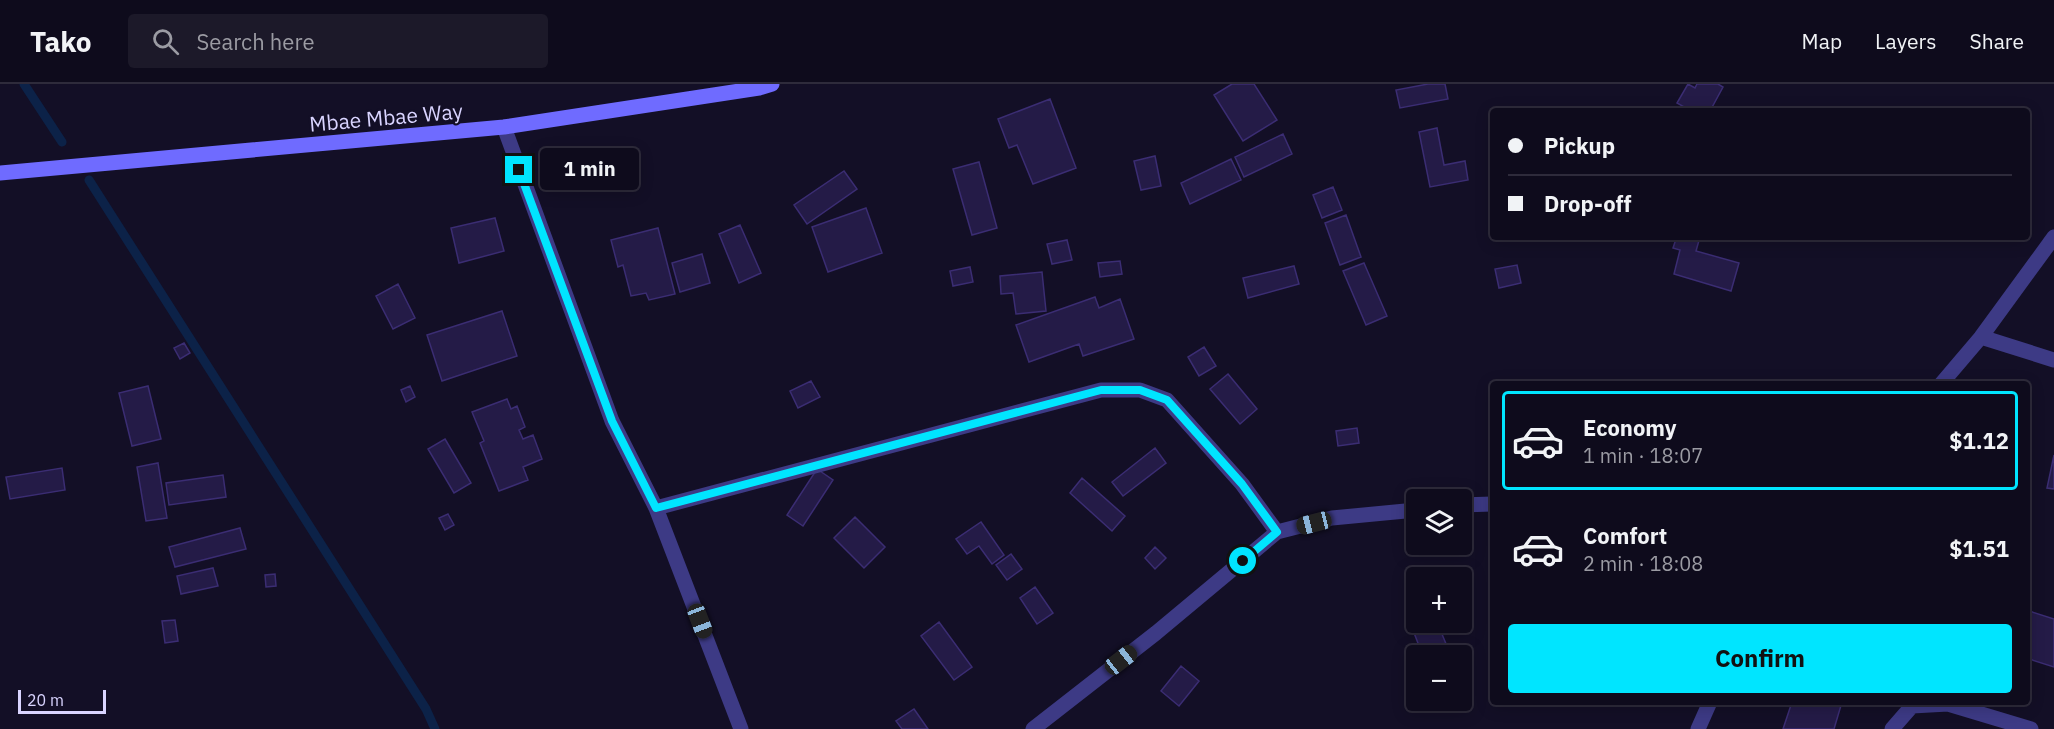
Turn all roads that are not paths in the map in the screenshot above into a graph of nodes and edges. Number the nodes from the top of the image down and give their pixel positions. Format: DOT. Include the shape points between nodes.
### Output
graph roads {
  1 [pos="772,84"];
  2 [pos="504,128"];
  3 [pos="0,173"];
  4 [pos="2054,237"];
  5 [pos="1981,337"];
  6 [pos="2054,360"];
  7 [pos="1944,381"];
  8 [pos="1490,504"];
  9 [pos="1472,505"];
  10 [pos="656,508"];
  11 [pos="1406,511"];
  12 [pos="1277,532"];
  13 [pos="1709,705"];
  14 [pos="1930,705"];
  15 [pos="1951,705"];
  16 [pos="741,729"];
  17 [pos="1033,729"];
  18 [pos="1698,729"];
  19 [pos="1892,729"];
  20 [pos="2031,729"];
  1 -- 2 [label="street, Mbae Mbae Way"];
  2 -- 3 [label="street, Mbae Mbae Way"];
  2 -- 10 [label="street" via="612,421"];
  4 -- 5 [label="street"];
  5 -- 6 [label="street"];
  5 -- 7 [label="street"];
  8 -- 9 [label="street"];
  10 -- 12 [label="street" via="1101,390 1140,390 1167,400 1242,484"];
  10 -- 16 [label="street"];
  11 -- 12 [label="street" via="1332,518"];
  12 -- 17 [label="street"];
  13 -- 18 [label="street"];
  14 -- 19 [label="street" via="1912,706"];
  15 -- 20 [label="street"];
}
